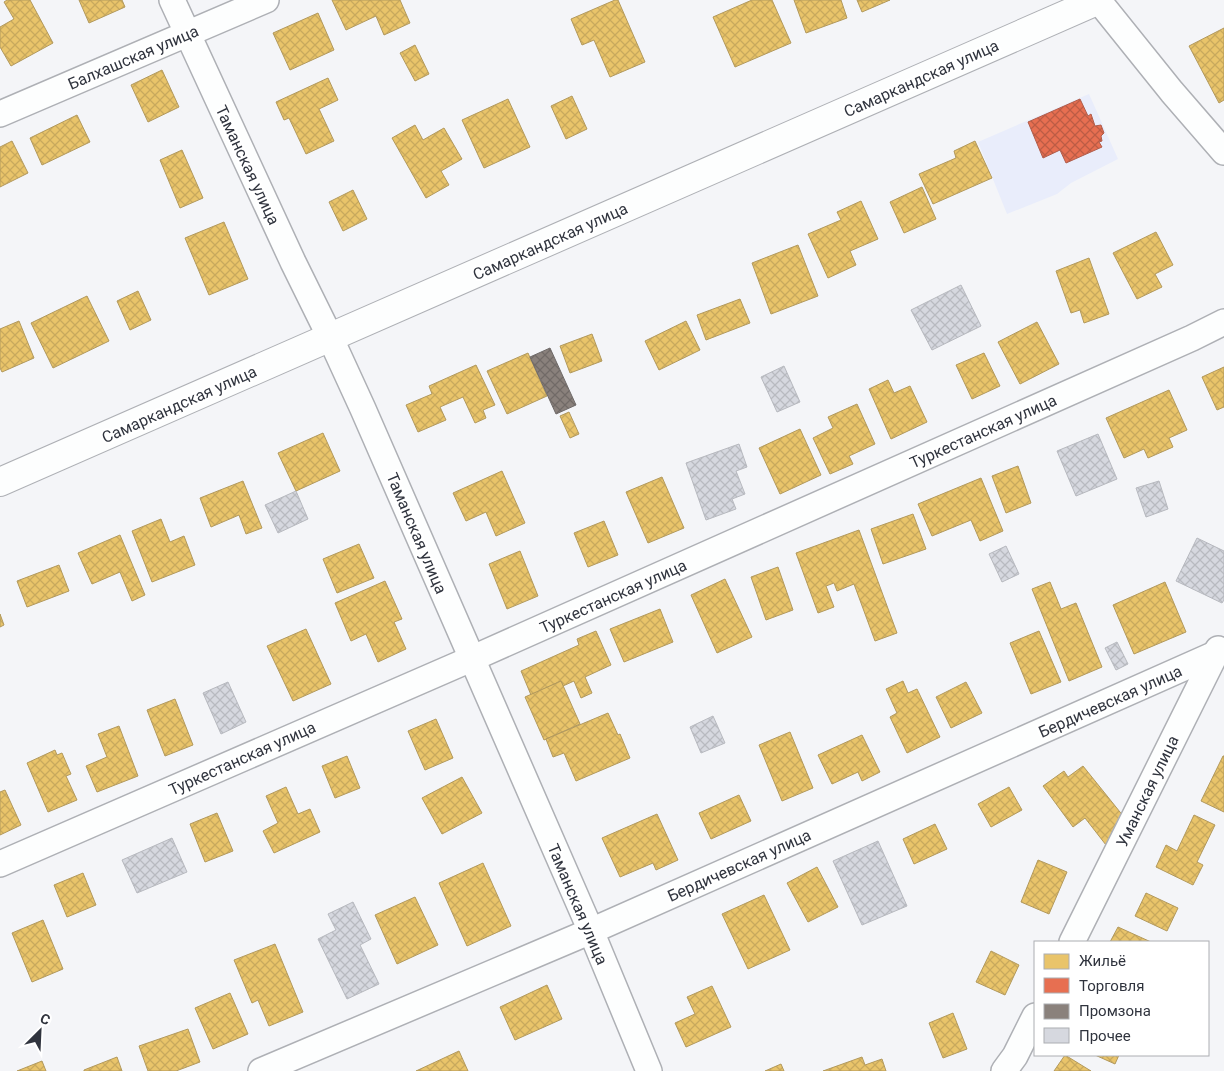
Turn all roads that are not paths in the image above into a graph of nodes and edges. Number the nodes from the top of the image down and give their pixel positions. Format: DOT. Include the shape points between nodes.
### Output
graph roads {
  1 [pos="172,0"];
  2 [pos="266,0"];
  3 [pos="1099,0"];
  4 [pos="187,34"];
  5 [pos="0,114"];
  6 [pos="1224,152"];
  7 [pos="1224,322"];
  8 [pos="330,337"];
  9 [pos="0,482"];
  10 [pos="1220,648"];
  11 [pos="471,659"];
  12 [pos="0,864"];
  13 [pos="591,931"];
  14 [pos="1073,941"];
  15 [pos="1034,1018"];
  16 [pos="261,1071"];
  17 [pos="649,1071"];
  18 [pos="1004,1071"];
  1 -- 4 [label="street, Таманская улица"];
  2 -- 4 [label="street, Балхашская улица"];
  3 -- 6 [label="street"];
  3 -- 8 [label="street, Самаркандская улица"];
  4 -- 5 [label="street, Балхашская улица"];
  4 -- 8 [label="street, Таманская улица"];
  7 -- 11 [label="street, Туркестанская улица"];
  8 -- 9 [label="street, Самаркандская улица"];
  8 -- 11 [label="street, Таманская улица"];
  10 -- 13 [label="street, Бердичевская улица"];
  10 -- 14 [label="street, Уманская улица"];
  11 -- 12 [label="street, Туркестанская улица"];
  11 -- 13 [label="street, Таманская улица"];
  13 -- 16 [label="street, Бердичевская улица"];
  13 -- 17 [label="street, Таманская улица"];
  15 -- 18 [label="street"];
}
